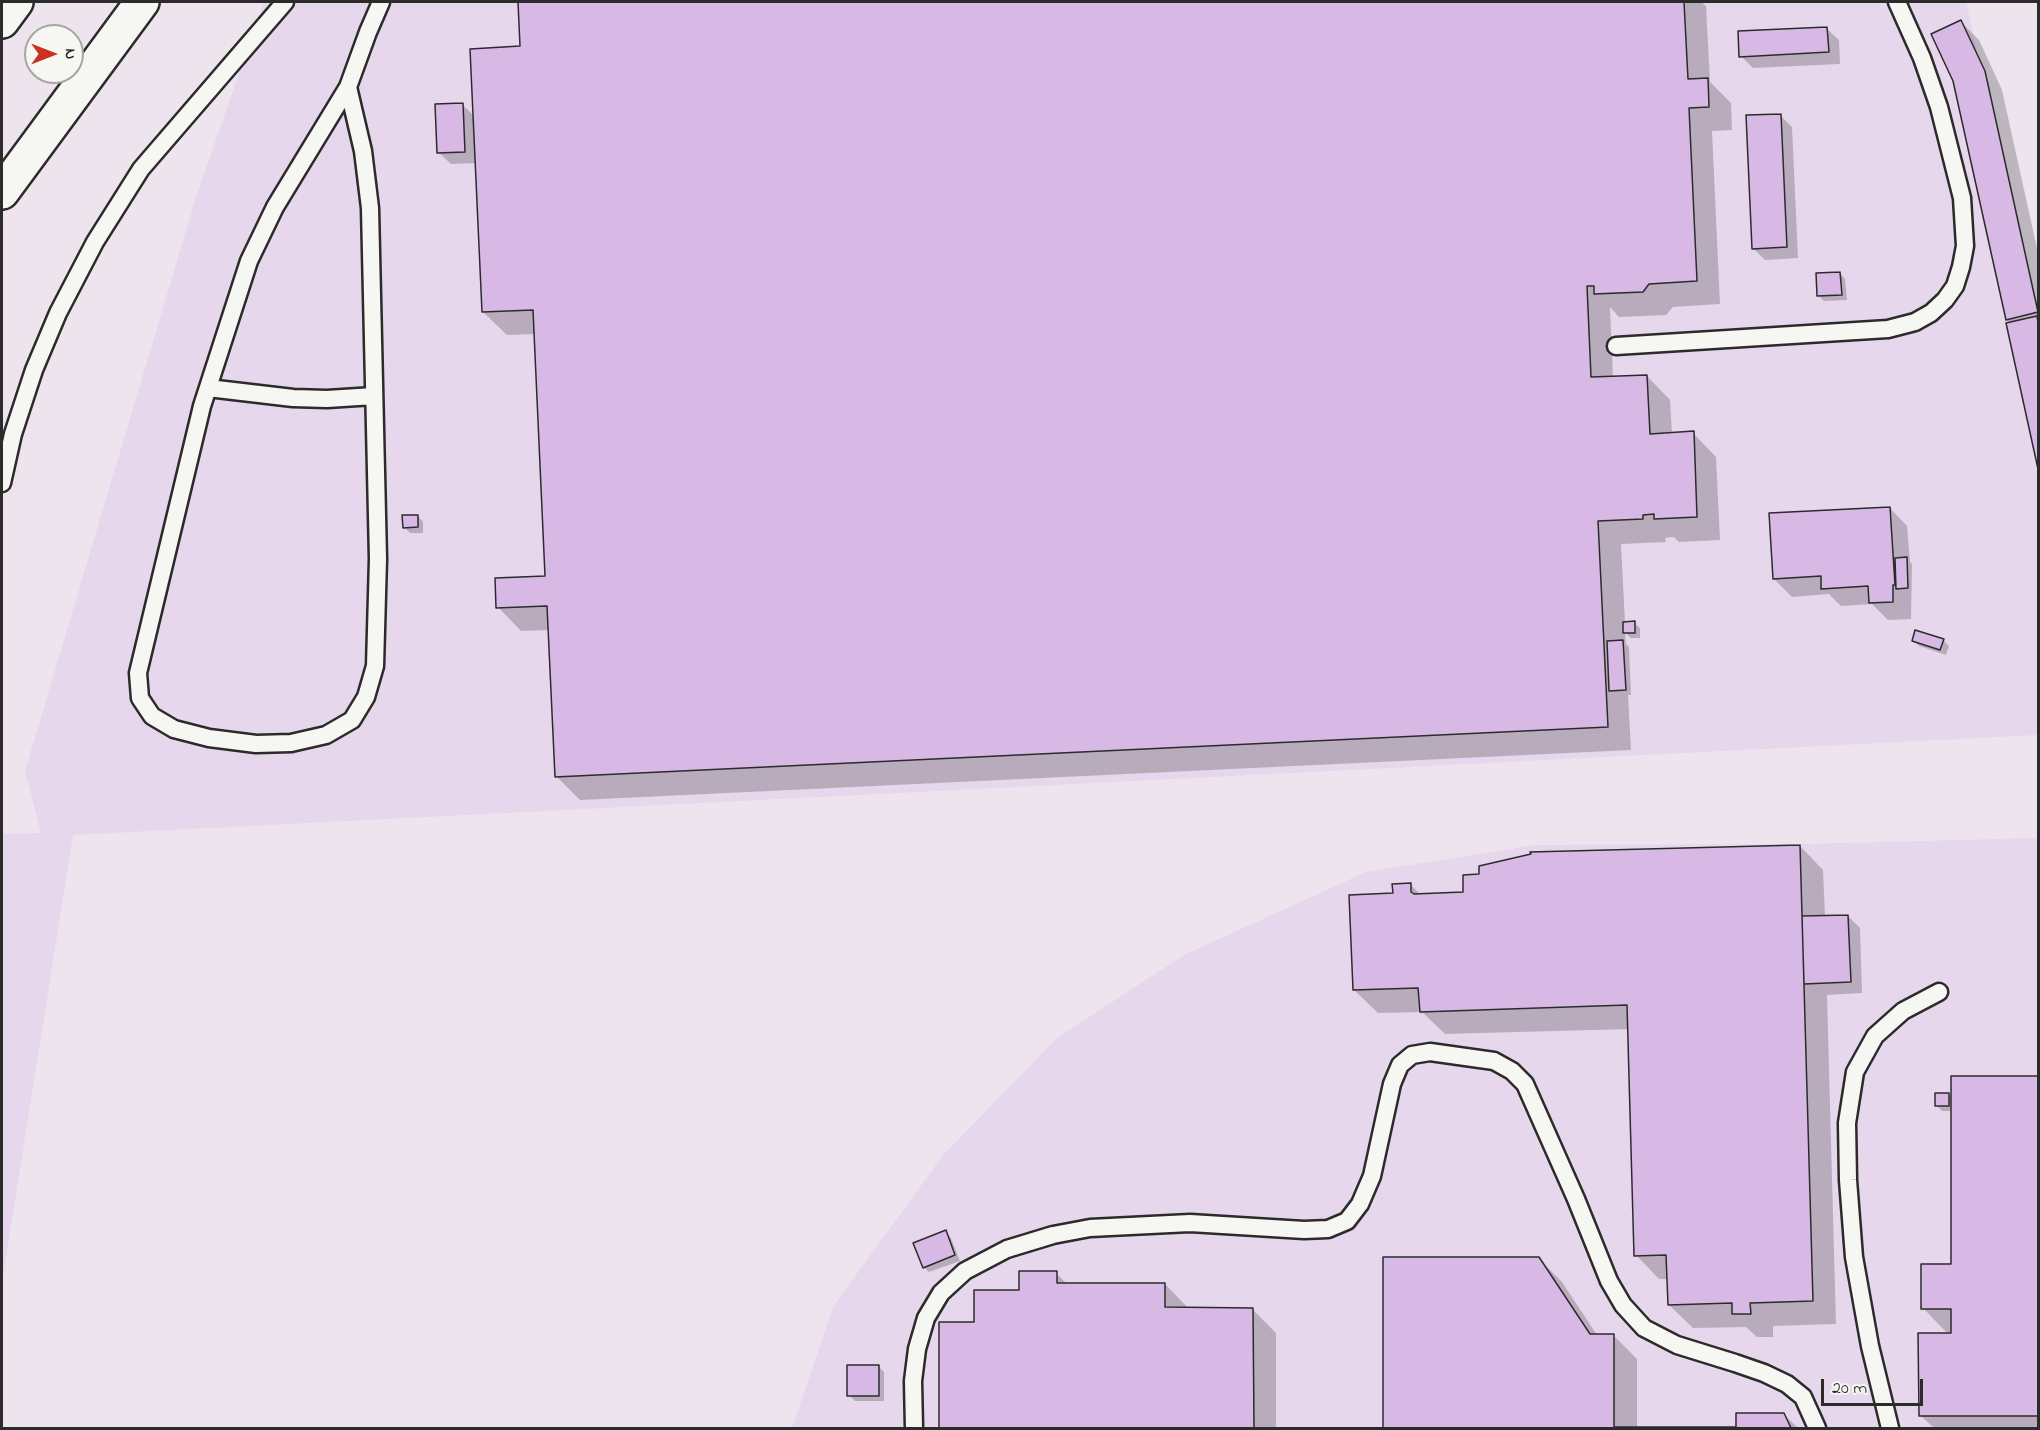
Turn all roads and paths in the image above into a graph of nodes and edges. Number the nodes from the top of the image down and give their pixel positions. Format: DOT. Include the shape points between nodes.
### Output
graph roads {
  1 [pos="16,2"];
  2 [pos="142,2"];
  3 [pos="285,2"];
  4 [pos="381,2"];
  5 [pos="1897,2"];
  6 [pos="2,21"];
  7 [pos="348,87"];
  8 [pos="2,192"];
  9 [pos="1616,346"];
  10 [pos="208,388"];
  11 [pos="374,396"];
  12 [pos="2,483"];
  13 [pos="1939,992"];
  14 [pos="914,1428"];
  15 [pos="1817,1428"];
  16 [pos="1890,1428"];
  1 -- 6 [label="main road"];
  2 -- 8 [label="main road"];
  3 -- 12 [label="lane" via="141,169 95,242 34,370"];
  4 -- 7 [label="lane"];
  5 -- 9 [label="lane" via="1939,106 1962,198 1965,246 1955,286 1946,300 1915,322 1888,329"];
  7 -- 10 [label="lane" via="275,207 249,261"];
  7 -- 11 [label="lane" via="363,151 370,208"];
  10 -- 11 [label="lane" via="293,399"];
  10 -- 11 [label="lane" via="138,673 140,698 152,716 174,729 256,744 291,743 326,735 352,720 366,697 375,666 378,559"];
  13 -- 16 [label="lane" via="1902,1011 1875,1036 1855,1072 1847,1123 1854,1257"];
  14 -- 15 [label="lane" via="913,1381 926,1318 941,1293 965,1270 1007,1249 1090,1228 1190,1223 1304,1230 1328,1229 1347,1221 1360,1204 1372,1176 1392,1084 1400,1065 1412,1055 1430,1053 1494,1060 1525,1084 1609,1281 1623,1305 1644,1328 1677,1345 1787,1384 1803,1397"];
}
